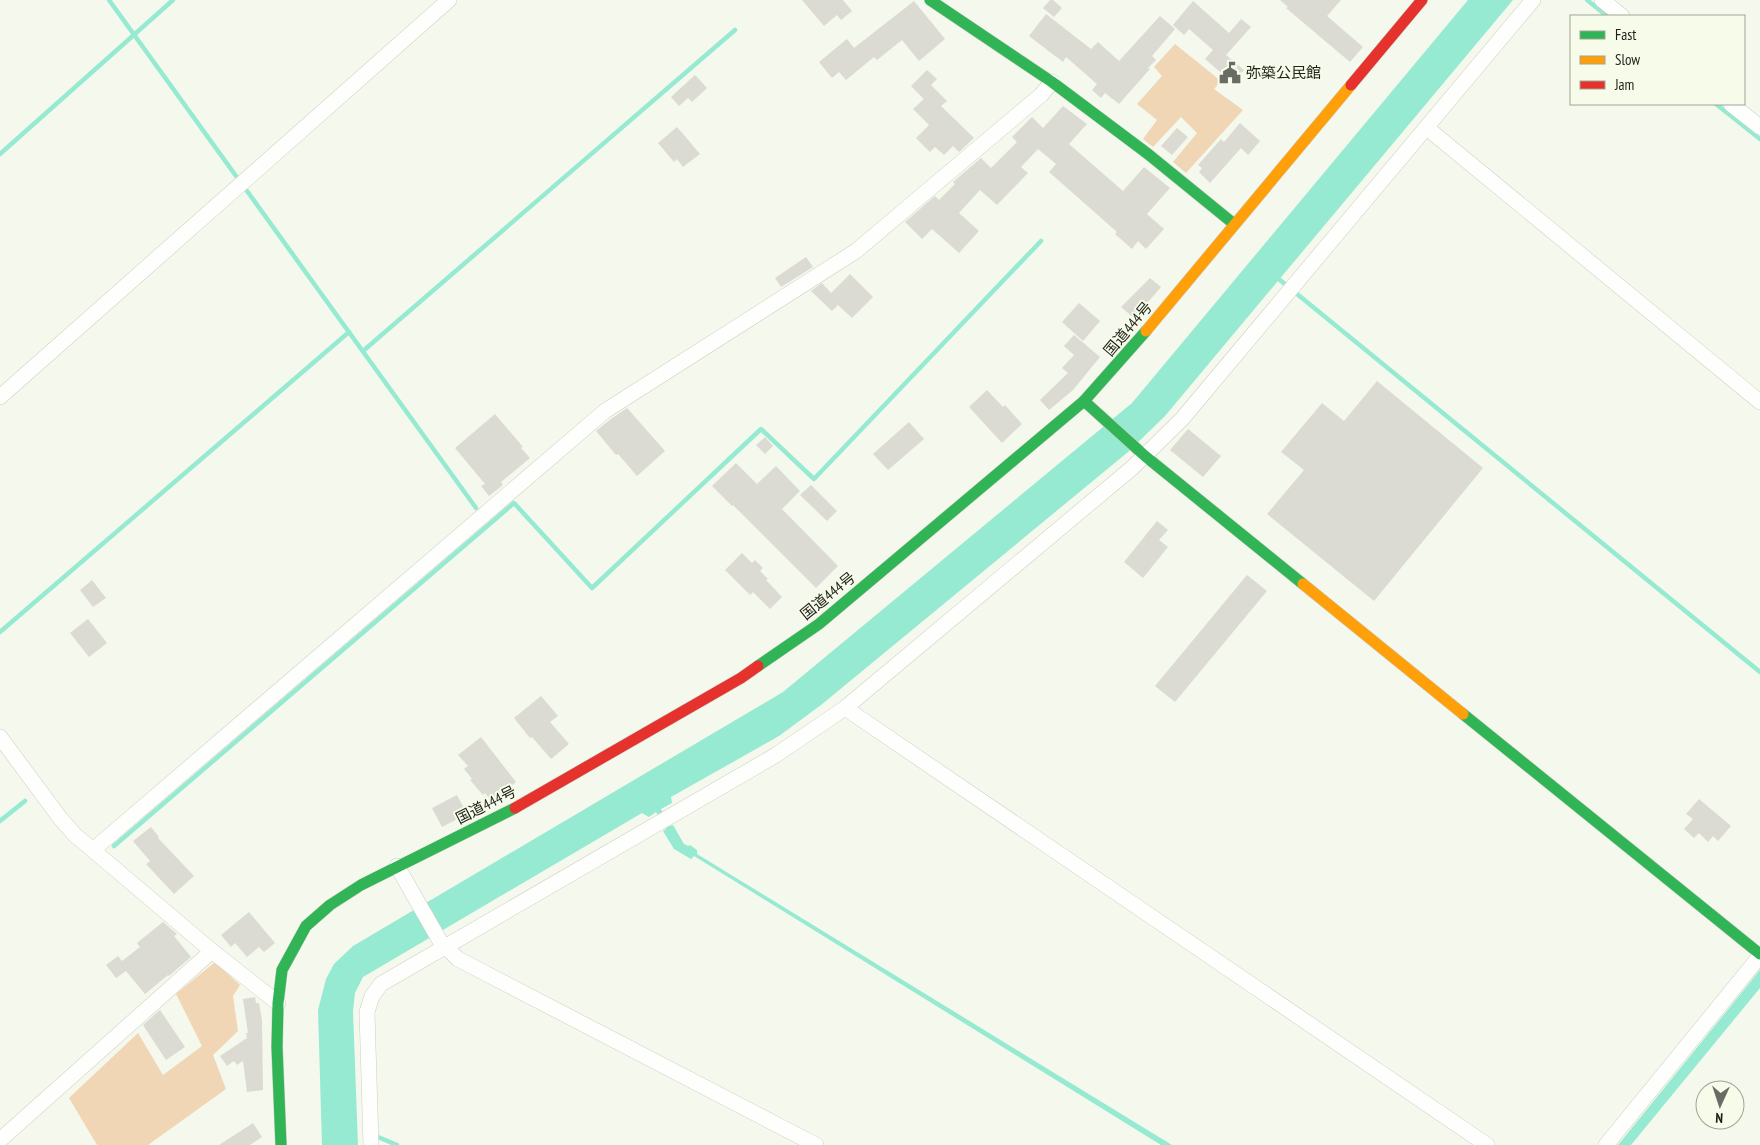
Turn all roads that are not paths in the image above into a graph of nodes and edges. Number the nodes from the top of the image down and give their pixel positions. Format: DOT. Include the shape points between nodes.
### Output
graph roads {
  1 [pos="449,0"];
  2 [pos="930,0"];
  3 [pos="1422,0"];
  4 [pos="1533,0"];
  5 [pos="1602,0"];
  6 [pos="950,5"];
  7 [pos="1621,15"];
  8 [pos="1052,82"];
  9 [pos="1732,105"];
  10 [pos="1760,127"];
  11 [pos="1427,128"];
  12 [pos="1234,224"];
  13 [pos="0,397"];
  14 [pos="1084,401"];
  15 [pos="1760,402"];
  16 [pos="1142,453"];
  17 [pos="845,708"];
  18 [pos="0,737"];
  19 [pos="94,849"];
  20 [pos="397,866"];
  21 [pos="442,944"];
  22 [pos="212,951"];
  23 [pos="1760,955"];
  24 [pos="278,1003"];
  25 [pos="0,1140"];
  26 [pos="281,1145"];
  27 [pos="371,1145"];
  28 [pos="816,1145"];
  29 [pos="1487,1145"];
  30 [pos="1606,1145"];
  1 -- 13 [label="street"];
  2 -- 6 [label="main road"];
  3 -- 12 [label="main road, 国道444号"];
  4 -- 11 [label="street"];
  5 -- 7 [label="street"];
  6 -- 8 [label="main road"];
  8 -- 12 [label="main road"];
  8 -- 19 [label="street" via="1041,95 856,251 605,412"];
  9 -- 10 [label="street"];
  11 -- 15 [label="street"];
  11 -- 16 [label="street" via="1182,419"];
  12 -- 14 [label="main road, 国道444号" via="1118,365"];
  14 -- 16 [label="main road"];
  14 -- 20 [label="main road, 国道444号" via="819,624 741,678 517,807"];
  16 -- 17 [label="street"];
  16 -- 23 [label="main road"];
  17 -- 21 [label="street" via="776,754"];
  17 -- 29 [label="street"];
  18 -- 19 [label="street" via="60,818"];
  19 -- 22 [label="street"];
  20 -- 21 [label="street"];
  20 -- 24 [label="main road, 国道444号" via="338,900 306,926 282,970"];
  21 -- 27 [label="street" via="381,984 372,996 367,1012"];
  21 -- 28 [label="street" via="458,959"];
  22 -- 24 [label="street"];
  22 -- 25 [label="street"];
  23 -- 30 [label="street"];
  24 -- 26 [label="main road, 国道444号"];
}
